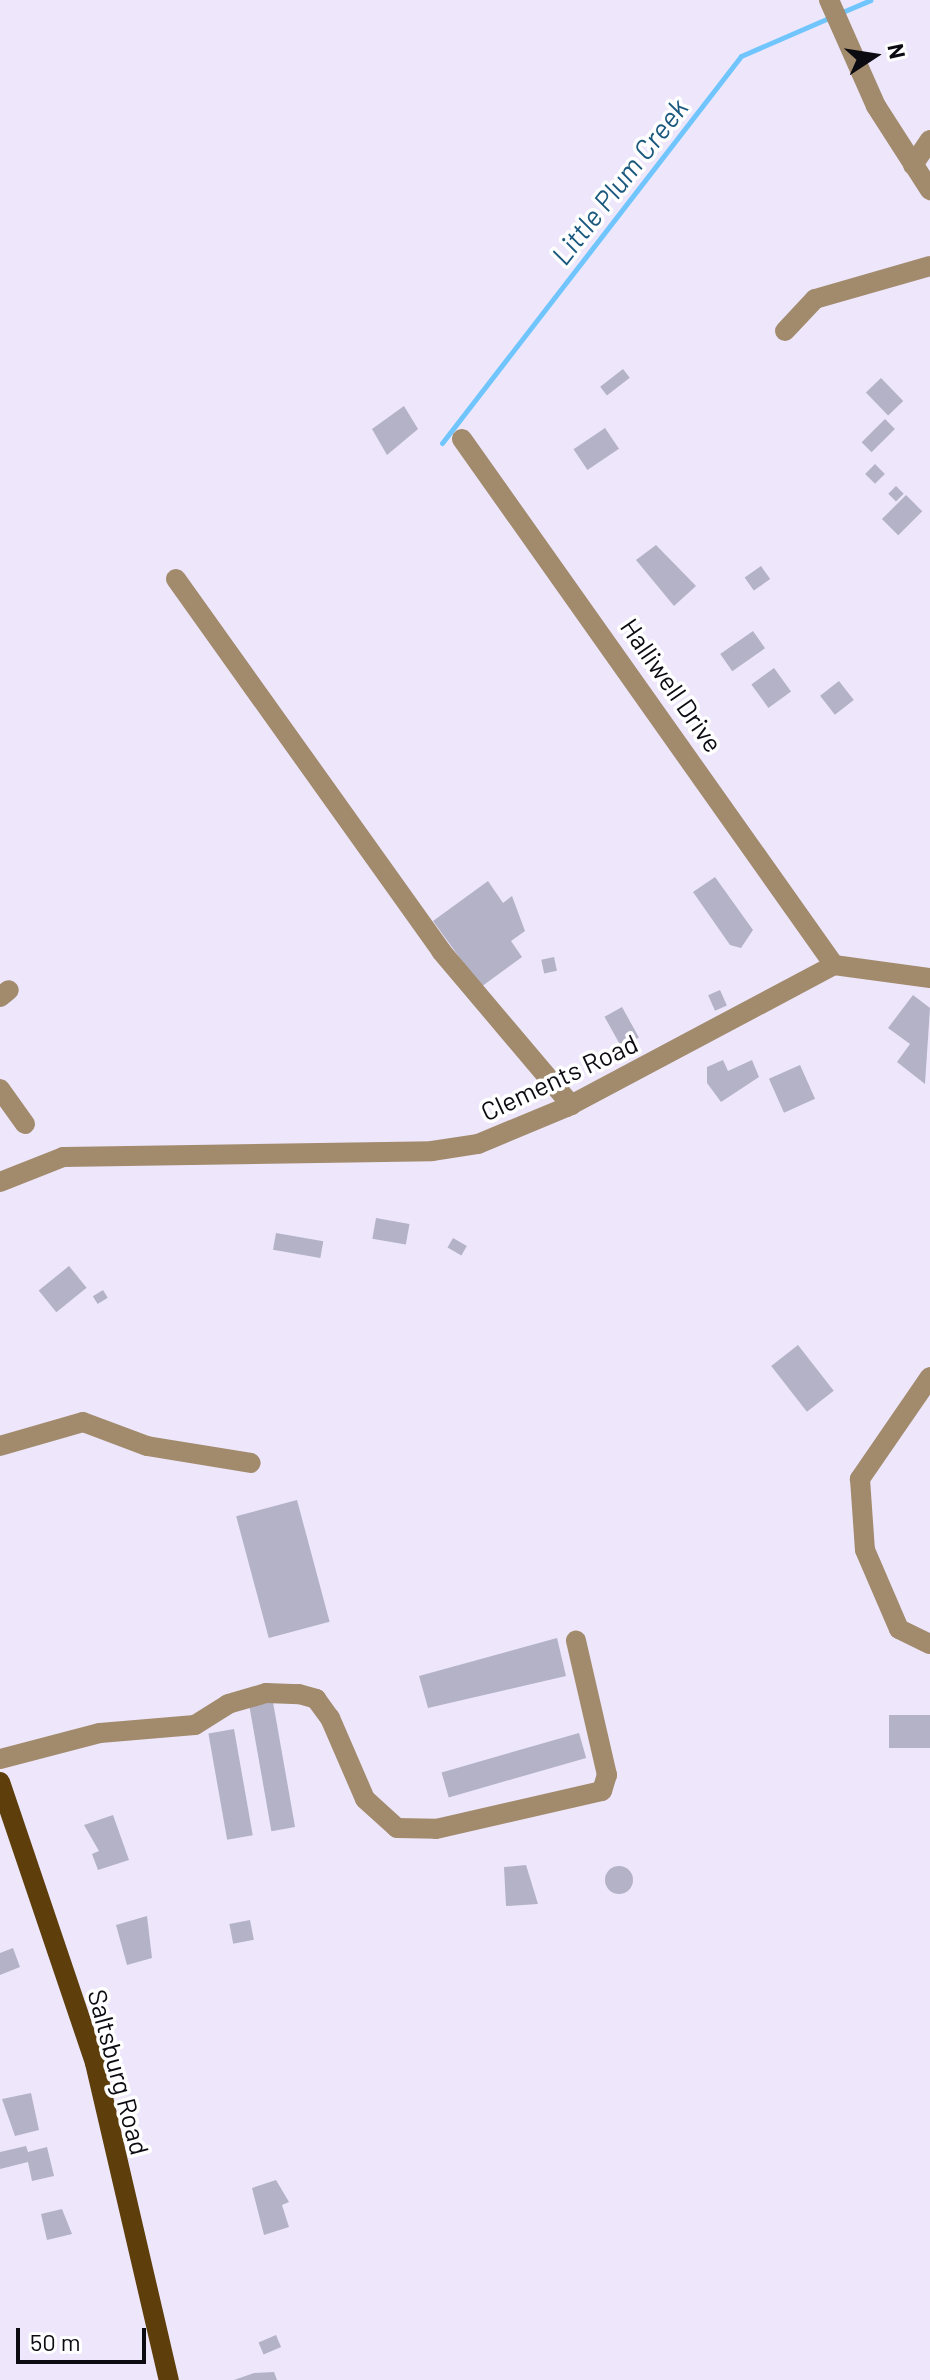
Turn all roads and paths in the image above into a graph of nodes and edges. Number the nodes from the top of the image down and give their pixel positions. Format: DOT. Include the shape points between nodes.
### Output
graph roads {
  1 [pos="829,0"];
  2 [pos="930,140"];
  3 [pos="913,165"];
  4 [pos="930,190"];
  5 [pos="930,266"];
  6 [pos="785,331"];
  7 [pos="462,439"];
  8 [pos="176,579"];
  9 [pos="834,965"];
  10 [pos="930,978"];
  11 [pos="0,1089"];
  12 [pos="571,1105"];
  13 [pos="25,1124"];
  14 [pos="0,1182"];
  15 [pos="930,1377"];
  16 [pos="0,1446"];
  17 [pos="251,1463"];
  18 [pos="576,1641"];
  19 [pos="930,1644"];
  20 [pos="0,1759"];
  21 [pos="0,1782"];
  22 [pos="169,2380"];
  1 -- 3 [label="street" via="876,106"];
  2 -- 3 [label="street"];
  3 -- 4 [label="street"];
  5 -- 6 [label="street" via="815,299"];
  7 -- 9 [label="street, Halliwell Drive"];
  8 -- 12 [label="street" via="441,951"];
  9 -- 10 [label="street"];
  9 -- 12 [label="street, Clements Road"];
  11 -- 13 [label="street"];
  12 -- 14 [label="street, Clements Road" via="478,1144 432,1151 63,1157"];
  15 -- 19 [label="street" via="860,1479 865,1550 899,1629"];
  16 -- 17 [label="street" via="83,1422 147,1446"];
  18 -- 20 [label="street" via="607,1775 602,1791 436,1829 397,1828 365,1799 330,1718 316,1699 299,1694 266,1693 228,1704 195,1725 100,1733"];
  21 -- 22 [label="main road, Saltsburg Road" via="95,2063"];
}
